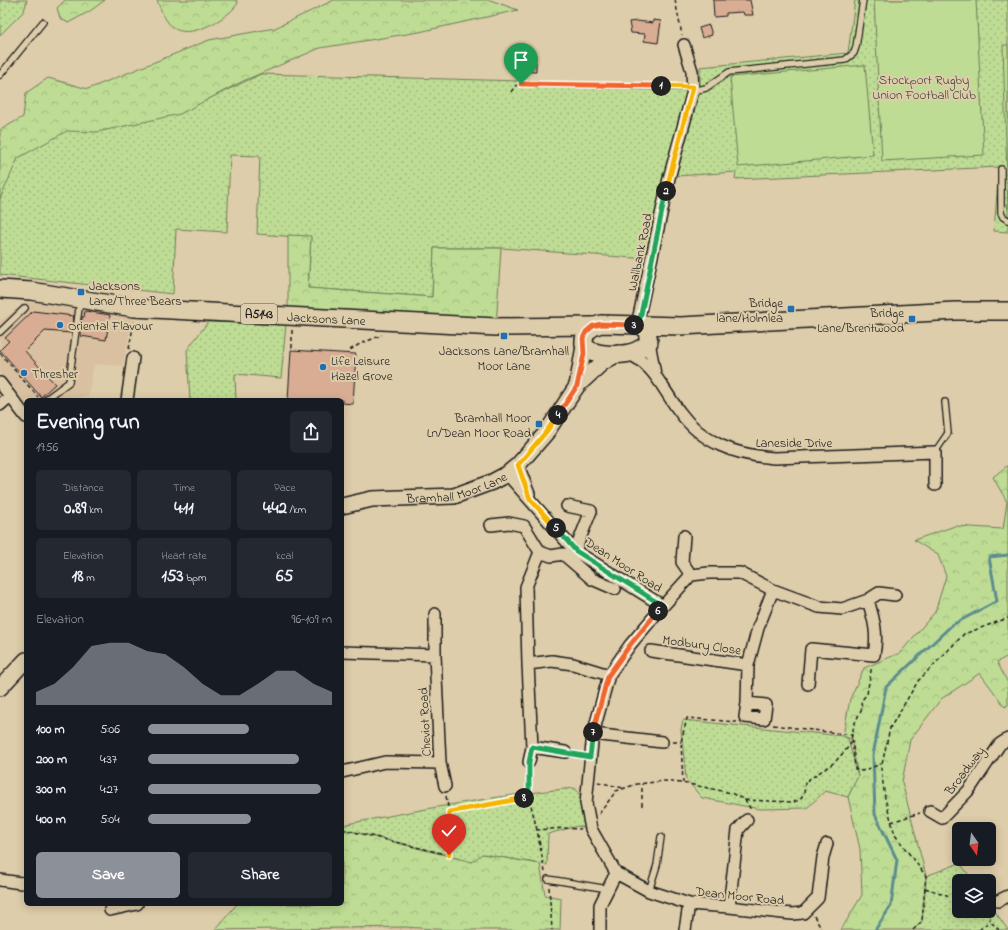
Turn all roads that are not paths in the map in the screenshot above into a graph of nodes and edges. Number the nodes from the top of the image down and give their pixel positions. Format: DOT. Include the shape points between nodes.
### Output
graph roads {
  1 [pos="863,0"];
  2 [pos="43,22"];
  3 [pos="684,45"];
  4 [pos="0,74"];
  5 [pos="693,89"];
  6 [pos="1001,169"];
  7 [pos="1008,220"];
  8 [pos="0,289"];
  9 [pos="80,299"];
  10 [pos="25,308"];
  11 [pos="1008,310"];
  12 [pos="593,326"];
  13 [pos="487,327"];
  14 [pos="0,332"];
  15 [pos="644,333"];
  16 [pos="584,345"];
  17 [pos="622,353"];
  18 [pos="133,358"];
  19 [pos="656,375"];
  20 [pos="0,383"];
  21 [pos="577,386"];
  22 [pos="10,396"];
  23 [pos="48,398"];
  24 [pos="127,398"];
  25 [pos="945,402"];
  26 [pos="0,405"];
  27 [pos="24,414"];
  28 [pos="935,452"];
  29 [pos="512,469"];
  30 [pos="936,485"];
  31 [pos="344,506"];
  32 [pos="567,506"];
  33 [pos="491,525"];
  34 [pos="684,536"];
  35 [pos="576,551"];
  36 [pos="540,552"];
  37 [pos="691,575"];
  38 [pos="614,589"];
  39 [pos="773,590"];
  40 [pos="895,595"];
  41 [pos="868,600"];
  42 [pos="663,606"];
  43 [pos="435,614"];
  44 [pos="651,651"];
  45 [pos="344,652"];
  46 [pos="435,655"];
  47 [pos="24,662"];
  48 [pos="528,664"];
  49 [pos="748,664"];
  50 [pos="608,676"];
  51 [pos="808,684"];
  52 [pos="0,688"];
  53 [pos="747,703"];
  54 [pos="592,734"];
  55 [pos="1008,739"];
  56 [pos="662,742"];
  57 [pos="532,747"];
  58 [pos="565,752"];
  59 [pos="529,762"];
  60 [pos="440,763"];
  61 [pos="344,772"];
  62 [pos="445,786"];
  63 [pos="930,811"];
  64 [pos="747,820"];
  65 [pos="661,837"];
  66 [pos="827,844"];
  67 [pos="616,873"];
  68 [pos="548,879"];
  69 [pos="0,880"];
  70 [pos="24,882"];
  71 [pos="608,889"];
  72 [pos="649,891"];
  73 [pos="689,904"];
  74 [pos="128,906"];
  75 [pos="729,906"];
  76 [pos="110,910"];
  77 [pos="600,930"];
  78 [pos="685,930"];
  1 -- 5 [label="lane" via="856,47 850,57 838,61 729,72 706,88"];
  2 -- 4 [label="lane"];
  3 -- 5 [label="street, Wallbank Road" via="692,71"];
  5 -- 15 [label="street, Wallbank Road" via="669,178"];
  6 -- 7 [label="lane" via="1001,213"];
  8 -- 9 [label="main road, Jacksons Lane / A5143"];
  9 -- 13 [label="main road, Jacksons Lane / A5143" via="136,308"];
  9 -- 23 [label="lane" via="69,382"];
  10 -- 14 [label="lane"];
  11 -- 15 [label="main road, Jacksons Lane" via="681,326"];
  12 -- 13 [label="main road, Jacksons Lane / A5143"];
  12 -- 15 [label="main road, Jacksons Lane" via="601,324"];
  12 -- 16 [label="main road" via="583,338"];
  13 -- 16 [label="main road, Jacksons Lane / A5143" via="561,335"];
  15 -- 17 [label="main road, Jacksons Lane" via="643,348"];
  15 -- 19 [label="street, Laneside Drive"];
  16 -- 17 [label="main road, Jacksons Lane" via="590,351 600,354"];
  16 -- 21 [label="street, Bramhall Moor Lane"];
  17 -- 19 [label="street, Laneside Drive" via="636,357"];
  17 -- 21 [label="street, Bramhall Moor Lane" via="602,363"];
  18 -- 24 [label="street"];
  19 -- 28 [label="street, Laneside Drive" via="679,411 695,429 709,440 750,456 774,458"];
  20 -- 22 [label="street"];
  21 -- 29 [label="street, Bramhall Moor Lane" via="546,432"];
  22 -- 26 [label="street"];
  22 -- 27 [label="street"];
  25 -- 28 [label="lane" via="948,433"];
  28 -- 30 [label="street"];
  29 -- 31 [label="street, Bramhall Moor Lane" via="486,484 454,496 372,499"];
  29 -- 35 [label="street, Dean Moor Road" via="530,499"];
  32 -- 35 [label="street" via="591,511"];
  33 -- 36 [label="street" via="524,526"];
  34 -- 37 [label="street" via="682,562"];
  35 -- 42 [label="street, Dean Moor Road"];
  36 -- 38 [label="street" via="551,556 563,554 592,579"];
  36 -- 48 [label="street" via="526,587"];
  37 -- 39 [label="street" via="740,573"];
  37 -- 42 [label="street"];
  39 -- 41 [label="street" via="819,607 842,609"];
  39 -- 49 [label="street" via="758,628"];
  40 -- 41 [label="street" via="879,593"];
  41 -- 51 [label="street" via="876,624 877,640 874,655 811,649"];
  42 -- 50 [label="street, Dean Moor Road"];
  43 -- 46 [label="street, Cheviot Road"];
  44 -- 49 [label="street, Modbury Close"];
  45 -- 46 [label="street"];
  46 -- 60 [label="street, Cheviot Road"];
  47 -- 52 [label="street"];
  48 -- 50 [label="street" via="552,661 573,664"];
  48 -- 57 [label="street"];
  49 -- 53 [label="street"];
  50 -- 54 [label="street, Dean Moor Road"];
  54 -- 56 [label="street"];
  54 -- 67 [label="street, Dean Moor Road" via="586,803 591,829"];
  55 -- 63 [label="street, Broadway" via="1000,744 969,790 942,818"];
  57 -- 58 [label="street"];
  57 -- 59 [label="street"];
  60 -- 61 [label="street" via="385,762"];
  60 -- 62 [label="street, Cheviot Road"];
  64 -- 75 [label="street" via="738,830"];
  65 -- 72 [label="lane" via="657,865"];
  66 -- 75 [label="street, Dean Moor Road" via="818,898 803,913 792,914"];
  67 -- 71 [label="street"];
  67 -- 72 [label="street, Dean Moor Road"];
  68 -- 71 [label="lane"];
  69 -- 70 [label="street"];
  71 -- 77 [label="street" via="600,905"];
  72 -- 73 [label="street, Dean Moor Road"];
  73 -- 75 [label="street, Dean Moor Road"];
  73 -- 78 [label="street"];
  74 -- 76 [label="street"];
}
